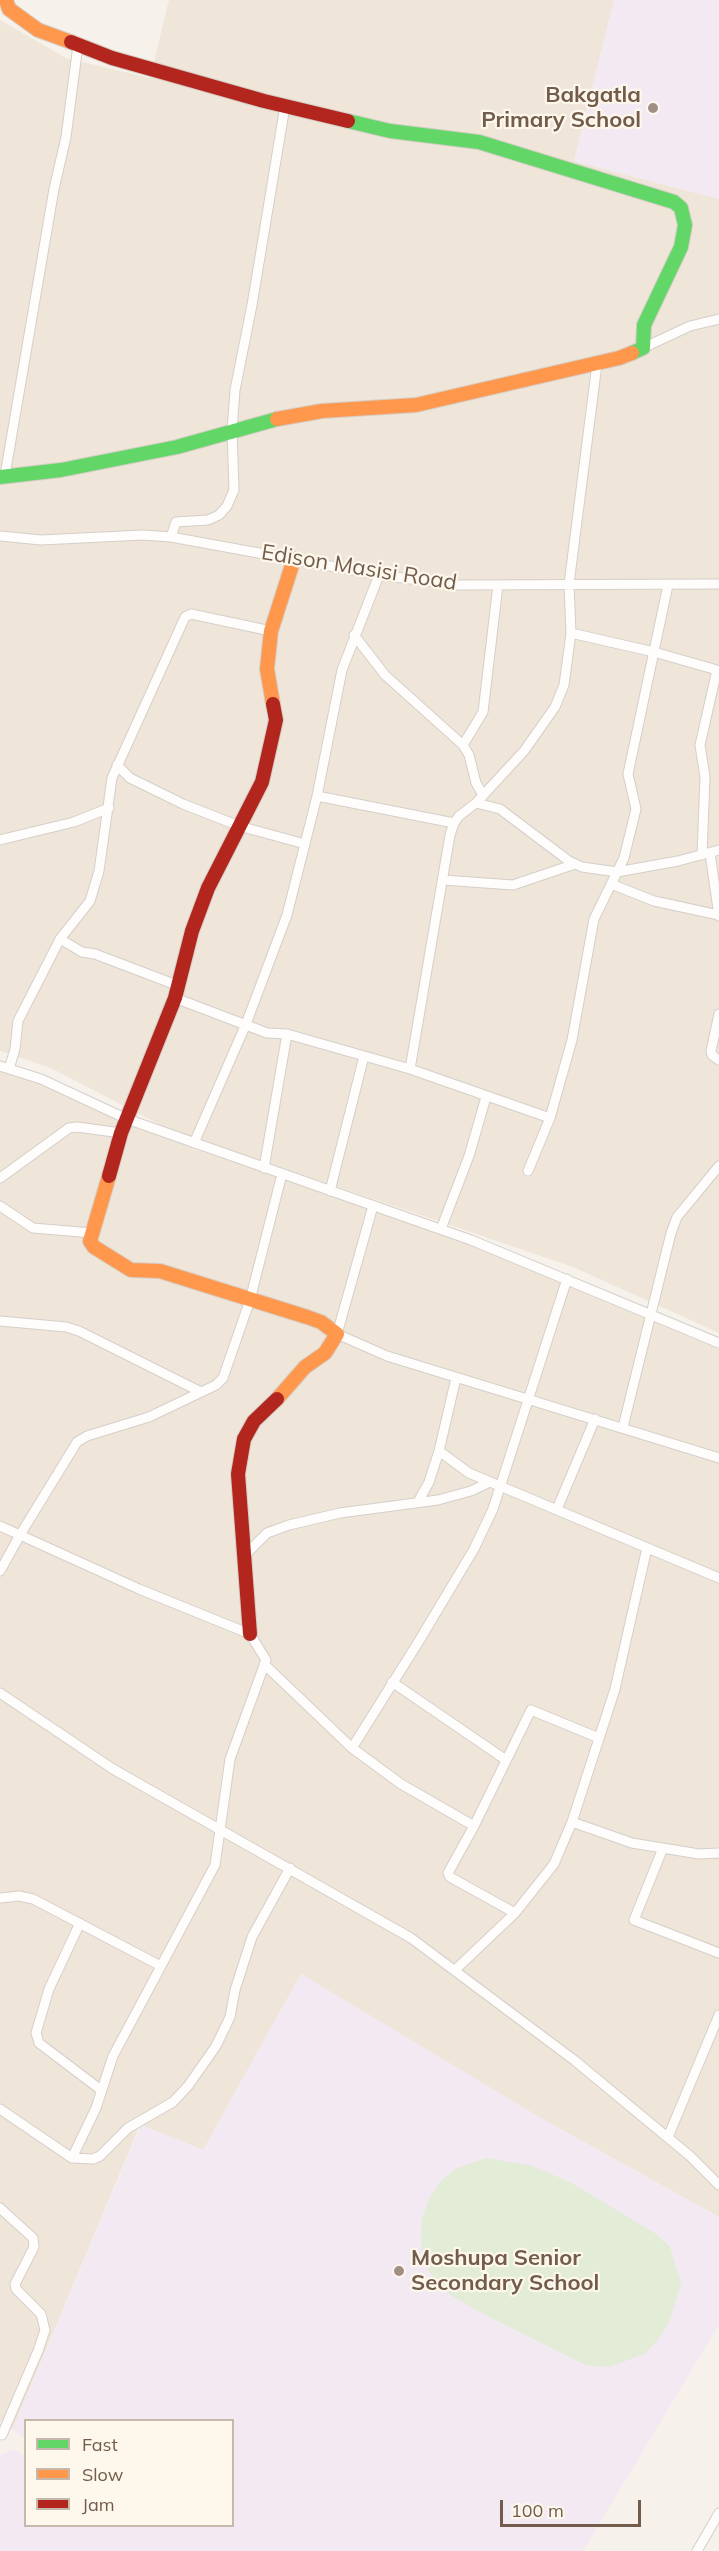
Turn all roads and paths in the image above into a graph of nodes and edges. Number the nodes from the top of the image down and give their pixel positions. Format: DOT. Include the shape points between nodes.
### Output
graph roads {
  1 [pos="6,0"];
  2 [pos="78,45"];
  3 [pos="285,106"];
  4 [pos="719,319"];
  5 [pos="643,348"];
  6 [pos="597,364"];
  7 [pos="232,430"];
  8 [pos="2,476"];
  9 [pos="0,536"];
  10 [pos="171,537"];
  11 [pos="294,559"];
  12 [pos="379,575"];
  13 [pos="569,584"];
  14 [pos="498,585"];
  15 [pos="668,585"];
  16 [pos="719,585"];
  17 [pos="271,631"];
  18 [pos="571,633"];
  19 [pos="354,635"];
  20 [pos="654,652"];
  21 [pos="717,683"];
  22 [pos="463,745"];
  23 [pos="117,765"];
  24 [pos="483,795"];
  25 [pos="317,796"];
  26 [pos="476,803"];
  27 [pos="109,808"];
  28 [pos="454,823"];
  29 [pos="239,826"];
  30 [pos="0,840"];
  31 [pos="304,844"];
  32 [pos="710,853"];
  33 [pos="575,864"];
  34 [pos="617,872"];
  35 [pos="442,880"];
  36 [pos="611,884"];
  37 [pos="719,915"];
  38 [pos="60,939"];
  39 [pos="177,992"];
  40 [pos="719,1014"];
  41 [pos="246,1024"];
  42 [pos="287,1034"];
  43 [pos="364,1056"];
  44 [pos="719,1060"];
  45 [pos="5,1068"];
  46 [pos="410,1069"];
  47 [pos="486,1097"];
  48 [pos="550,1118"];
  49 [pos="127,1119"];
  50 [pos="121,1133"];
  51 [pos="194,1143"];
  52 [pos="719,1166"];
  53 [pos="264,1168"];
  54 [pos="528,1171"];
  55 [pos="282,1174"];
  56 [pos="0,1178"];
  57 [pos="330,1191"];
  58 [pos="0,1206"];
  59 [pos="373,1206"];
  60 [pos="441,1229"];
  61 [pos="92,1233"];
  62 [pos="567,1279"];
  63 [pos="250,1300"];
  64 [pos="652,1314"];
  65 [pos="0,1321"];
  66 [pos="338,1334"];
  67 [pos="719,1343"];
  68 [pos="456,1378"];
  69 [pos="199,1391"];
  70 [pos="529,1399"];
  71 [pos="595,1419"];
  72 [pos="623,1427"];
  73 [pos="439,1451"];
  74 [pos="719,1458"];
  75 [pos="490,1482"];
  76 [pos="502,1485"];
  77 [pos="418,1502"];
  78 [pos="557,1509"];
  79 [pos="0,1526"];
  80 [pos="20,1536"];
  81 [pos="647,1548"];
  82 [pos="244,1556"];
  83 [pos="0,1571"];
  84 [pos="719,1578"];
  85 [pos="250,1634"];
  86 [pos="264,1664"];
  87 [pos="392,1682"];
  88 [pos="0,1693"];
  89 [pos="599,1737"];
  90 [pos="352,1748"];
  91 [pos="506,1760"];
  92 [pos="573,1822"];
  93 [pos="474,1827"];
  94 [pos="218,1828"];
  95 [pos="663,1848"];
  96 [pos="719,1853"];
  97 [pos="290,1868"];
  98 [pos="0,1898"];
  99 [pos="515,1913"];
  100 [pos="80,1923"];
  101 [pos="719,1953"];
  102 [pos="159,1965"];
  103 [pos="455,1970"];
  104 [pos="719,2014"];
  105 [pos="101,2091"];
  106 [pos="0,2109"];
  107 [pos="668,2138"];
  108 [pos="72,2158"];
  109 [pos="719,2184"];
  110 [pos="0,2208"];
  111 [pos="0,2434"];
  112 [pos="719,2513"];
  113 [pos="696,2551"];
  1 -- 2 [label="street" via="9,9 22,21"];
  2 -- 3 [label="street"];
  2 -- 8 [label="street" via="66,138"];
  3 -- 5 [label="street" via="390,131 479,142 674,202 684,215 684,236 644,325"];
  3 -- 7 [label="street" via="234,390"];
  4 -- 5 [label="street" via="690,326"];
  5 -- 6 [label="street"];
  6 -- 7 [label="street" via="416,405 322,411"];
  6 -- 13 [label="street"];
  7 -- 8 [label="street" via="177,447 61,470"];
  7 -- 10 [label="street" via="234,490 227,506 208,520 176,522"];
  9 -- 10 [label="street, Edison Masisi Road" via="41,540"];
  10 -- 11 [label="street, Edison Masisi Road"];
  11 -- 12 [label="street, Edison Masisi Road"];
  11 -- 17 [label="street"];
  12 -- 14 [label="street, Edison Masisi Road" via="458,585"];
  12 -- 19 [label="street"];
  13 -- 14 [label="street, Edison Masisi Road"];
  13 -- 15 [label="street, Edison Masisi Road"];
  13 -- 18 [label="street"];
  14 -- 22 [label="street" via="483,712"];
  15 -- 16 [label="street, Edison Masisi Road"];
  15 -- 20 [label="street"];
  17 -- 23 [label="street" via="191,614 185,617"];
  17 -- 29 [label="street" via="267,669 275,728 262,782"];
  18 -- 20 [label="street"];
  18 -- 24 [label="street" via="564,685 555,707 524,751"];
  19 -- 22 [label="street" via="385,675"];
  19 -- 25 [label="street" via="342,670"];
  20 -- 21 [label="street" via="715,668"];
  20 -- 34 [label="street" via="628,774 636,809"];
  21 -- 32 [label="street" via="700,745"];
  22 -- 24 [label="street"];
  23 -- 27 [label="street"];
  23 -- 29 [label="street" via="130,778"];
  24 -- 26 [label="street"];
  25 -- 28 [label="street"];
  25 -- 31 [label="street"];
  26 -- 28 [label="street"];
  26 -- 33 [label="street" via="500,809"];
  27 -- 30 [label="street" via="74,822"];
  27 -- 38 [label="street" via="90,901"];
  28 -- 35 [label="street"];
  29 -- 31 [label="street"];
  29 -- 39 [label="street" via="196,920"];
  31 -- 41 [label="street" via="287,915"];
  32 -- 34 [label="street"];
  32 -- 37 [label="street"];
  33 -- 34 [label="street"];
  33 -- 35 [label="street" via="513,885"];
  34 -- 36 [label="street"];
  35 -- 46 [label="street"];
  36 -- 37 [label="street" via="654,901"];
  36 -- 48 [label="street" via="594,920 573,1040"];
  38 -- 39 [label="street"];
  38 -- 45 [label="street" via="16,1026 15,1049"];
  39 -- 41 [label="street"];
  39 -- 49 [label="street"];
  40 -- 44 [label="street" via="711,1051"];
  41 -- 42 [label="street" via="267,1033"];
  41 -- 51 [label="street"];
  42 -- 43 [label="street"];
  42 -- 53 [label="street"];
  43 -- 46 [label="street"];
  43 -- 57 [label="street"];
  45 -- 49 [label="street" via="41,1078"];
  46 -- 47 [label="street"];
  47 -- 48 [label="street"];
  47 -- 60 [label="street"];
  48 -- 54 [label="street"];
  49 -- 50 [label="street"];
  49 -- 51 [label="street"];
  50 -- 56 [label="street" via="69,1128"];
  50 -- 61 [label="street"];
  51 -- 53 [label="street"];
  52 -- 64 [label="street" via="677,1217"];
  53 -- 55 [label="street"];
  55 -- 57 [label="street"];
  55 -- 63 [label="street"];
  57 -- 59 [label="street"];
  58 -- 61 [label="street" via="33,1228"];
  59 -- 60 [label="street"];
  59 -- 66 [label="street"];
  60 -- 62 [label="street"];
  61 -- 63 [label="street" via="91,1244 125,1267 160,1271"];
  62 -- 64 [label="street"];
  62 -- 70 [label="street"];
  63 -- 66 [label="street" via="315,1319"];
  63 -- 69 [label="street" via="227,1371 216,1385"];
  64 -- 67 [label="street"];
  64 -- 72 [label="street"];
  65 -- 69 [label="street" via="79,1331"];
  66 -- 68 [label="street" via="387,1356"];
  66 -- 82 [label="street" via="325,1353 305,1367 248,1429 238,1474"];
  68 -- 70 [label="street"];
  68 -- 73 [label="street"];
  69 -- 80 [label="street" via="149,1417 77,1442"];
  70 -- 71 [label="street"];
  70 -- 76 [label="street"];
  71 -- 72 [label="street"];
  71 -- 78 [label="street"];
  72 -- 74 [label="street"];
  73 -- 75 [label="street"];
  73 -- 77 [label="street"];
  75 -- 76 [label="street"];
  75 -- 77 [label="street" via="460,1494"];
  76 -- 78 [label="street"];
  76 -- 87 [label="street" via="474,1549"];
  77 -- 82 [label="street" via="340,1513 289,1526 267,1533"];
  78 -- 81 [label="street"];
  79 -- 80 [label="street"];
  80 -- 83 [label="street"];
  80 -- 85 [label="street"];
  81 -- 84 [label="street"];
  81 -- 89 [label="street" via="615,1689"];
  82 -- 85 [label="street"];
  85 -- 86 [label="street" via="265,1655"];
  86 -- 90 [label="street"];
  86 -- 94 [label="street" via="230,1759"];
  87 -- 90 [label="street"];
  87 -- 91 [label="street"];
  88 -- 94 [label="street" via="113,1769"];
  89 -- 91 [label="street" via="531,1710"];
  89 -- 92 [label="street"];
  90 -- 93 [label="street" via="401,1784"];
  91 -- 93 [label="street"];
  92 -- 95 [label="street" via="632,1843"];
  92 -- 99 [label="street" via="554,1864"];
  93 -- 99 [label="street" via="448,1873"];
  94 -- 97 [label="street"];
  94 -- 102 [label="street" via="214,1865"];
  95 -- 96 [label="street"];
  95 -- 101 [label="street" via="634,1920"];
  97 -- 103 [label="street" via="402,1932"];
  97 -- 108 [label="street" via="252,1937 230,2017 216,2046 188,2086 173,2102 128,2128 100,2156"];
  98 -- 100 [label="street" via="33,1899"];
  99 -- 103 [label="street"];
  100 -- 102 [label="street"];
  100 -- 105 [label="street" via="49,1989 36,2033 39,2043"];
  102 -- 105 [label="street" via="113,2056"];
  103 -- 107 [label="street" via="574,2060"];
  104 -- 107 [label="street"];
  105 -- 108 [label="street"];
  106 -- 108 [label="street"];
  107 -- 109 [label="street"];
  110 -- 111 [label="street" via="33,2238 34,2247 15,2284 41,2314 45,2330"];
  112 -- 113 [label="street"];
}
